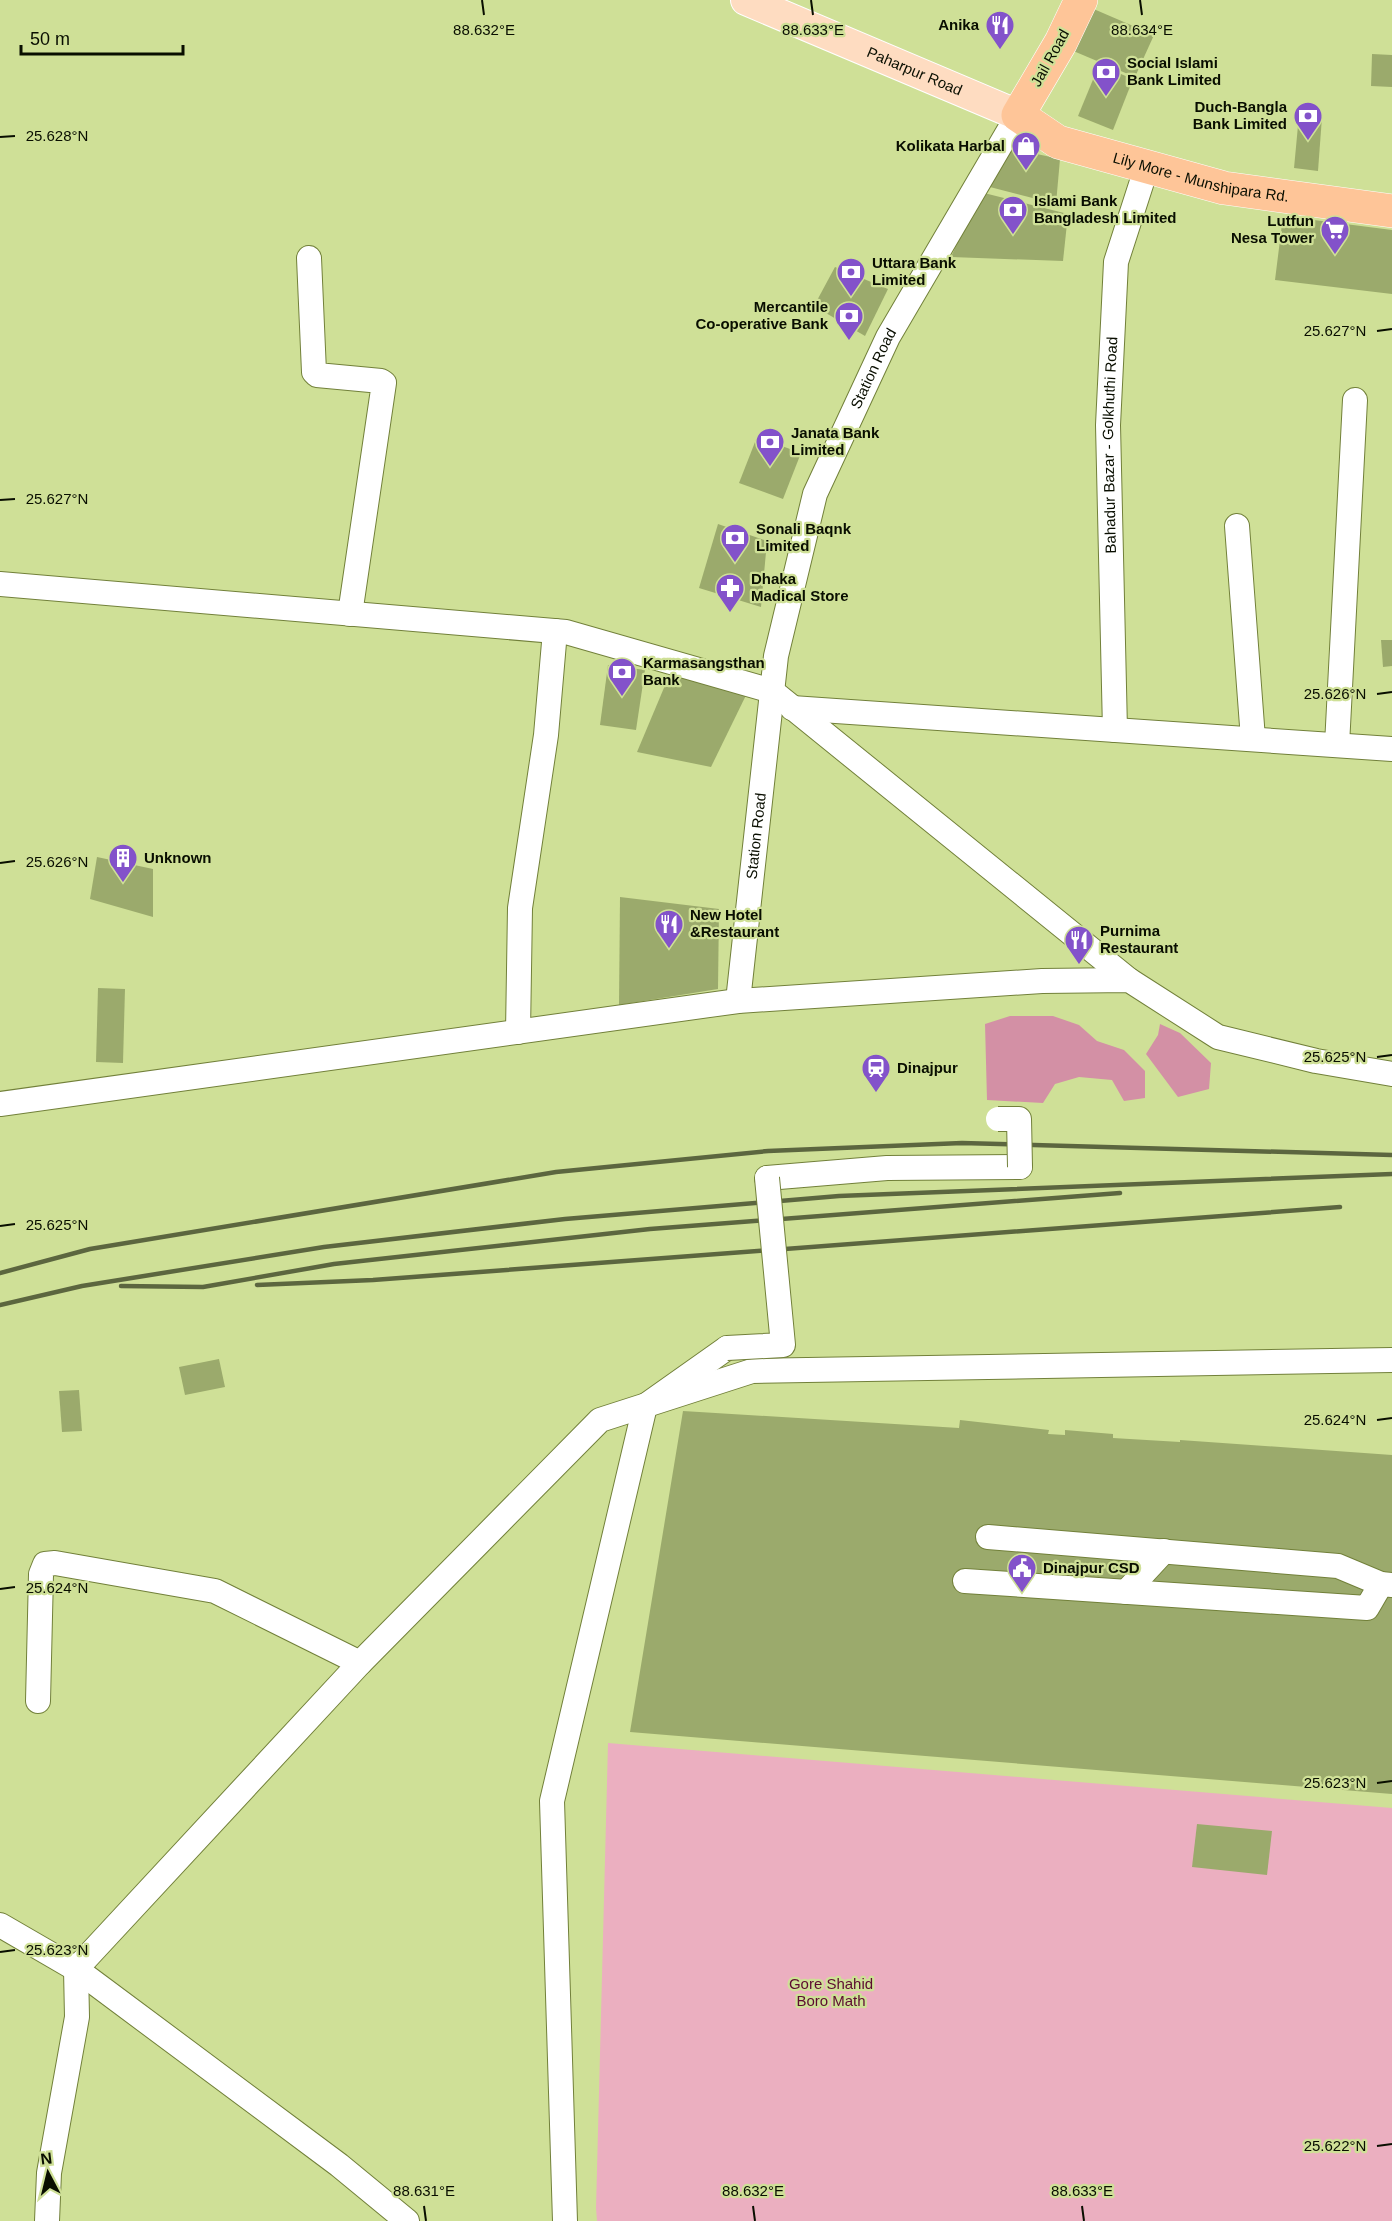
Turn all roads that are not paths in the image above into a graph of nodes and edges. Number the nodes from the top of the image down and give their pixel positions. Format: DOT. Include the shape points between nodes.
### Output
graph roads {
  1 [pos="746,0"];
  2 [pos="1080,0"];
  3 [pos="1018,115"];
  4 [pos="1147,166"];
  5 [pos="1392,211"];
  6 [pos="309,258"];
  7 [pos="1355,400"];
  8 [pos="1237,526"];
  9 [pos="0,584"];
  10 [pos="350,614"];
  11 [pos="555,631"];
  12 [pos="772,691"];
  13 [pos="792,708"];
  14 [pos="1115,730"];
  15 [pos="1253,739"];
  16 [pos="1337,745"];
  17 [pos="1392,749"];
  18 [pos="1129,980"];
  19 [pos="738,1001"];
  20 [pos="518,1032"];
  21 [pos="1392,1074"];
  22 [pos="0,1104"];
  23 [pos="998,1119"];
  24 [pos="1392,1360"];
  25 [pos="645,1406"];
  26 [pos="988,1537"];
  27 [pos="1164,1551"];
  28 [pos="965,1581"];
  29 [pos="1387,1584"];
  30 [pos="1126,1592"];
  31 [pos="360,1663"];
  32 [pos="38,1701"];
  33 [pos="0,1925"];
  34 [pos="76,1968"];
  35 [pos="47,2221"];
  36 [pos="406,2221"];
  37 [pos="565,2221"];
  1 -- 3 [label="main road, Paharpur Road"];
  2 -- 3 [label="highway, Jail Road" via="1061,42"];
  3 -- 4 [label="highway, Lily More - Munshipara Rd." via="1058,142"];
  3 -- 12 [label="street, Station Road" via="888,337 815,494 776,656"];
  4 -- 5 [label="highway, Lily More - Munshipara Rd." via="1224,188"];
  4 -- 14 [label="street, Bahadur Bazar - Golkhuthi Road" via="1116,262 1108,425"];
  6 -- 10 [label="street" via="314,372 384,383"];
  7 -- 16 [label="street"];
  8 -- 15 [label="street"];
  9 -- 10 [label="street"];
  10 -- 11 [label="street"];
  11 -- 12 [label="street"];
  11 -- 20 [label="street" via="546,735 520,908"];
  12 -- 13 [label="street"];
  12 -- 19 [label="street, Station Road"];
  13 -- 14 [label="street"];
  13 -- 18 [label="street"];
  14 -- 15 [label="street"];
  15 -- 16 [label="street"];
  16 -- 17 [label="street"];
  18 -- 19 [label="street" via="1042,981"];
  18 -- 21 [label="street" via="1218,1037 1316,1061"];
  19 -- 20 [label="street"];
  20 -- 22 [label="street"];
  23 -- 25 [label="street, bridge" via="1019,1119 1020,1167 887,1168 767,1179 783,1345 727,1348"];
  24 -- 25 [label="street" via="752,1371"];
  25 -- 31 [label="street" via="600,1420"];
  25 -- 37 [label="street" via="552,1801"];
  26 -- 27 [label="street"];
  27 -- 29 [label="street" via="1338,1566"];
  27 -- 30 [label="street"];
  28 -- 30 [label="street"];
  29 -- 30 [label="street" via="1367,1608"];
  31 -- 32 [label="street" via="215,1591 45,1564 41,1574"];
  31 -- 34 [label="street"];
  33 -- 34 [label="street"];
  34 -- 35 [label="street" via="77,2017 49,2173"];
  34 -- 36 [label="street" via="339,2165"];
}
